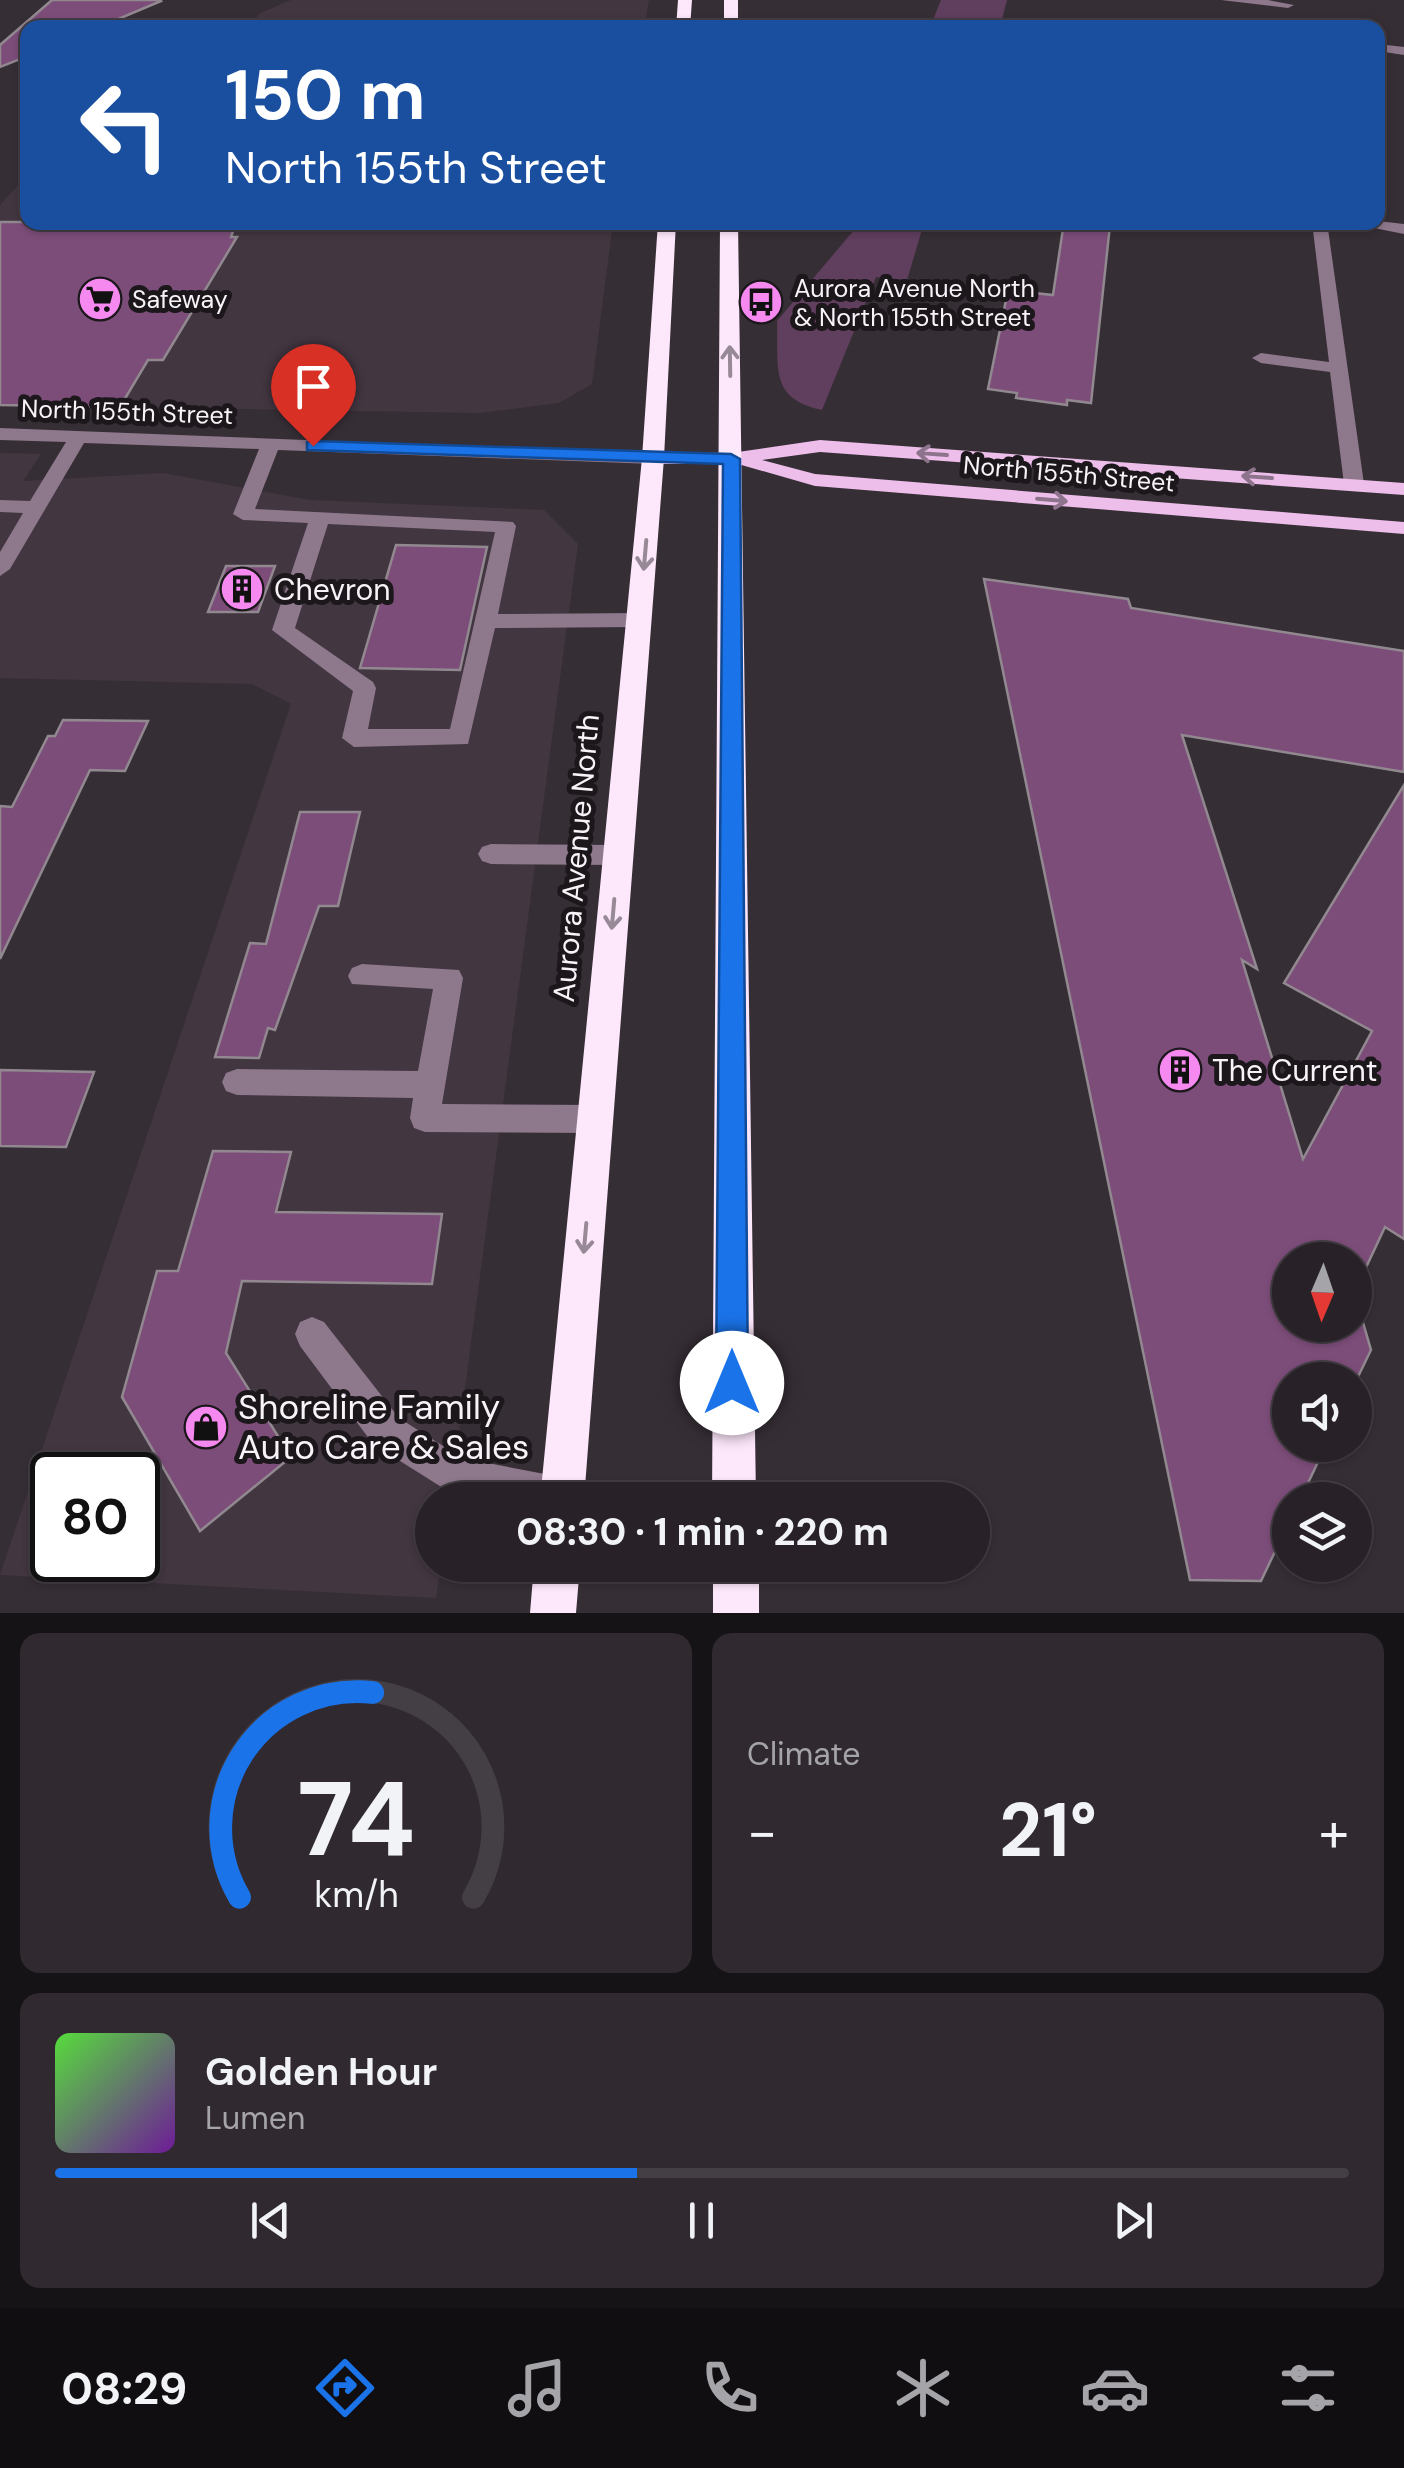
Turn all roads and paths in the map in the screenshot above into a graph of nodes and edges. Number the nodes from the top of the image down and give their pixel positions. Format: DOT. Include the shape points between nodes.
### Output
graph roads {
  1 [pos="1227,0"];
  2 [pos="1288,7"];
  3 [pos="667,230"];
  4 [pos="729,230"];
  5 [pos="1320,230"];
  6 [pos="1261,358"];
  7 [pos="1338,368"];
  8 [pos="0,434"];
  9 [pos="77,439"];
  10 [pos="270,445"];
  11 [pos="653,458"];
  12 [pos="731,459"];
  13 [pos="1354,484"];
  14 [pos="1404,489"];
  15 [pos="0,506"];
  16 [pos="37,507"];
  17 [pos="318,520"];
  18 [pos="1404,528"];
  19 [pos="0,570"];
  20 [pos="485,620"];
  21 [pos="639,620"];
  22 [pos="491,854"];
  23 [pos="618,856"];
  24 [pos="362,976"];
  25 [pos="237,1082"];
  26 [pos="430,1085"];
  27 [pos="596,1119"];
  28 [pos="312,1334"];
  29 [pos="487,1482"];
  30 [pos="564,1482"];
  31 [pos="734,1482"];
  32 [pos="555,1582"];
  33 [pos="736,1582"];
  34 [pos="552,1613"];
  35 [pos="736,1613"];
  1 -- 2 [label="street"];
  3 -- 11 [label="highway, Aurora Avenue North"];
  12 -- 4 [label="highway, one-way"];
  5 -- 7 [label="street"];
  6 -- 7 [label="street"];
  7 -- 13 [label="street"];
  8 -- 9 [label="street, North 155th Street"];
  9 -- 10 [label="street, North 155th Street"];
  9 -- 16 [label="street"];
  10 -- 11 [label="street, North 155th Street"];
  10 -- 17 [label="street" via="244,514"];
  11 -- 12 [label="main road, North 155th Street"];
  11 -- 21 [label="highway, Aurora Avenue North, one-way"];
  13 -- 12 [label="main road, North 155th Street, one-way" via="820,446"];
  12 -- 18 [label="main road, North 155th Street, one-way" via="816,480"];
  12 -- 31 [label="highway"];
  13 -- 14 [label="main road, North 155th Street"];
  15 -- 16 [label="street"];
  16 -- 19 [label="street"];
  17 -- 20 [label="street" via="506,526"];
  17 -- 20 [label="street" via="283,630 365,688 354,738 460,738"];
  20 -- 21 [label="street"];
  21 -- 23 [label="highway, Aurora Avenue North"];
  22 -- 23 [label="street"];
  23 -- 27 [label="highway, Aurora Avenue North, one-way"];
  24 -- 26 [label="street" via="449,978"];
  25 -- 26 [label="street"];
  26 -- 27 [label="street" via="425,1118"];
  27 -- 30 [label="highway, Aurora Avenue North, one-way"];
  28 -- 29 [label="street" via="386,1431 456,1476"];
  32 -- 34 [label="highway"];
  33 -- 35 [label="highway"];
}
